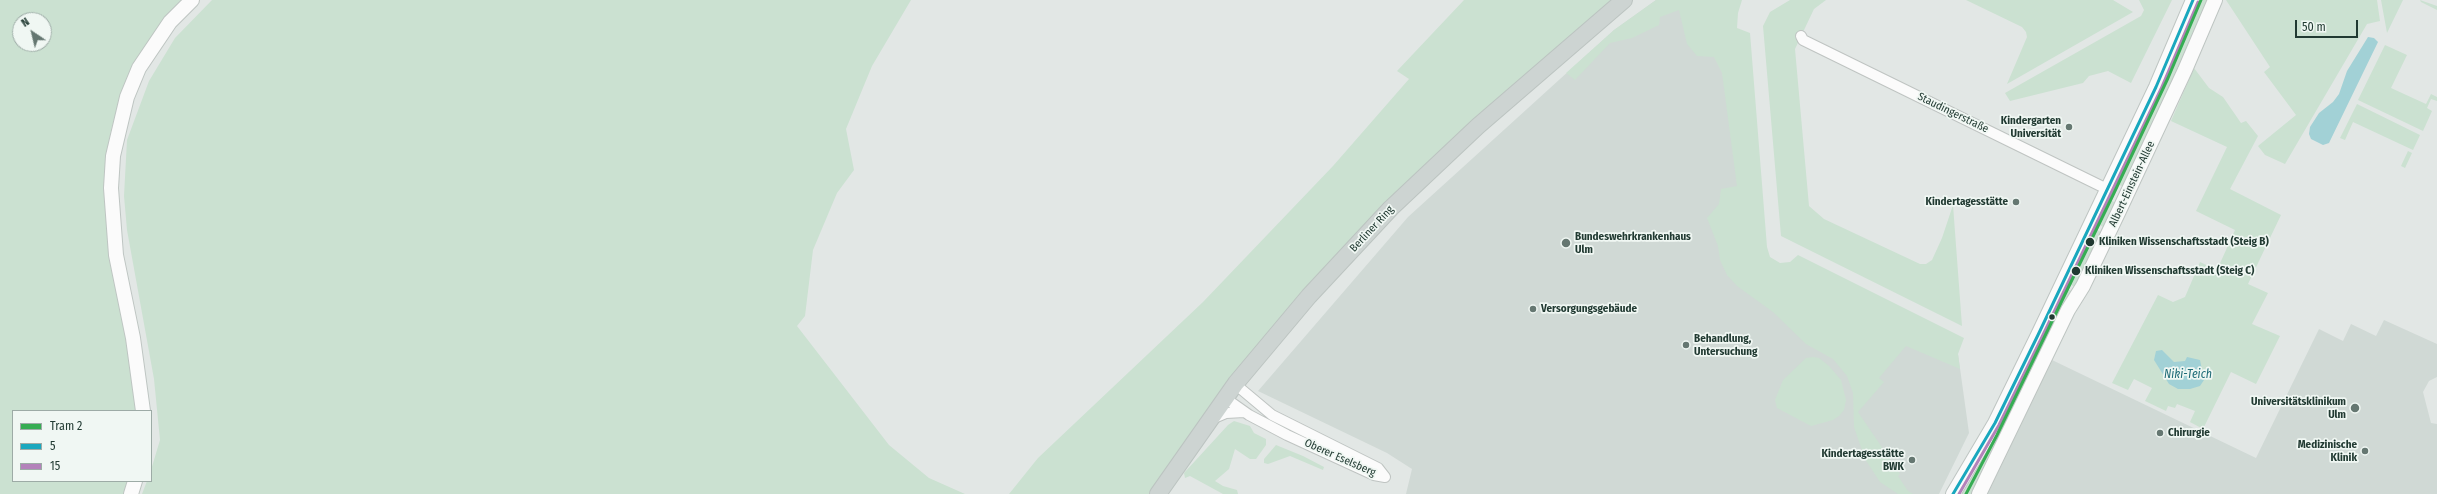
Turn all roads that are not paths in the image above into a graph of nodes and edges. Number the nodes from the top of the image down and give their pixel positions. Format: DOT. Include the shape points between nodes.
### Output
graph roads {
  1 [pos="192,0"];
  2 [pos="1624,0"];
  3 [pos="2193,0"];
  4 [pos="2215,0"];
  5 [pos="1801,36"];
  6 [pos="2107,189"];
  7 [pos="2125,198"];
  8 [pos="1235,384"];
  9 [pos="1225,398"];
  10 [pos="144,410"];
  11 [pos="1245,412"];
  12 [pos="1208,421"];
  13 [pos="135,482"];
  14 [pos="131,494"];
  15 [pos="1158,494"];
  16 [pos="1953,494"];
  17 [pos="1979,494"];
  1 -- 10 [label="street" via="170,22 139,68 124,104 113,156 111,188 116,254"];
  2 -- 8 [label="main road, Berliner Ring" via="1478,126 1391,208 1309,296"];
  3 -- 6 [label="street, Albert-Einstein-Allee" via="2162,75"];
  4 -- 7 [label="street, Albert-Einstein-Allee"];
  5 -- 6 [label="street, Staudingerstraße" via="1802,40"];
  6 -- 7 [label="street"];
  6 -- 16 [label="street, Albert-Einstein-Allee" via="1997,419"];
  7 -- 17 [label="street, Albert-Einstein-Allee"];
  8 -- 9 [label="main road, Berliner Ring"];
  8 -- 11 [label="street, Oberer Eselsberg" via="1272,415 1378,468 1385,477 1374,475"];
  9 -- 11 [label="street, Oberer Eselsberg"];
  9 -- 12 [label="main road, Berliner Ring"];
  11 -- 12 [label="street" via="1226,413"];
  12 -- 15 [label="main road, Berliner Ring"];
  13 -- 14 [label="street"];
}
